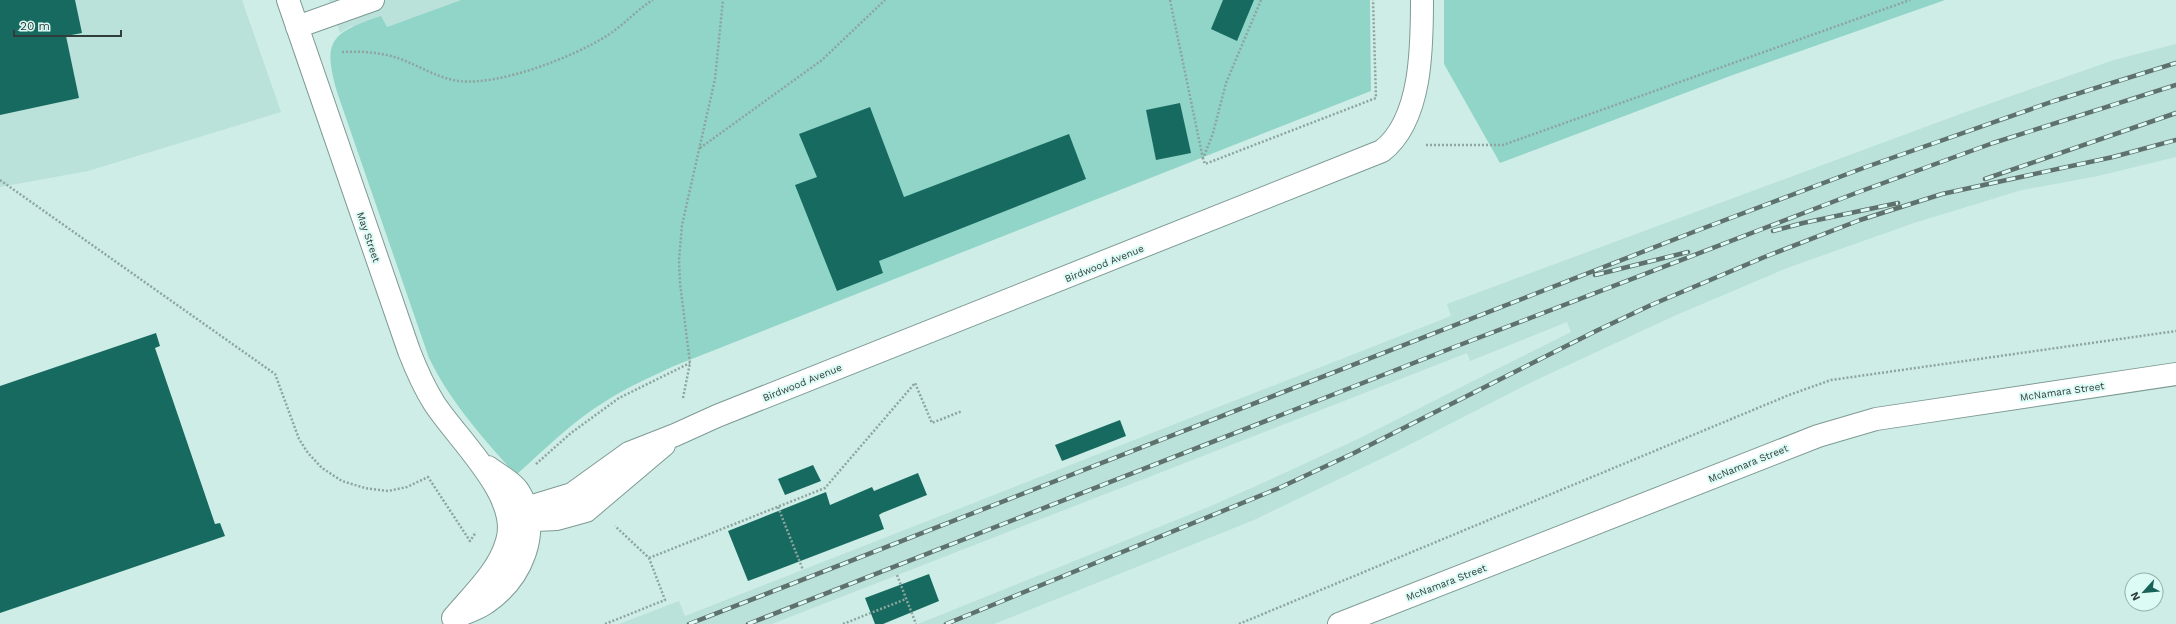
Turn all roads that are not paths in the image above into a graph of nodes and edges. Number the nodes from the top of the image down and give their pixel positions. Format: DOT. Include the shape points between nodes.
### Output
graph roads {
  1 [pos="288,0"];
  2 [pos="373,0"];
  3 [pos="1422,0"];
  4 [pos="297,27"];
  5 [pos="2176,374"];
  6 [pos="675,435"];
  7 [pos="522,517"];
  8 [pos="446,621"];
  9 [pos="1339,624"];
  1 -- 4 [label="street, May Street"];
  2 -- 4 [label="street"];
  3 -- 6 [label="street, Birdwood Avenue" via="1422,35 1416,85 1404,125 1392,143 1382,151"];
  4 -- 7 [label="street, May Street" via="409,351 435,404 506,490 506,505"];
  5 -- 9 [label="street, McNamara Street" via="1850,425"];
  6 -- 7 [label="street, Birdwood Avenue" via="629,453 572,494"];
  6 -- 7 [label="street, Birdwood Avenue" via="596,504 575,515 557,519"];
  7 -- 8 [label="street" via="494,568"];
}
